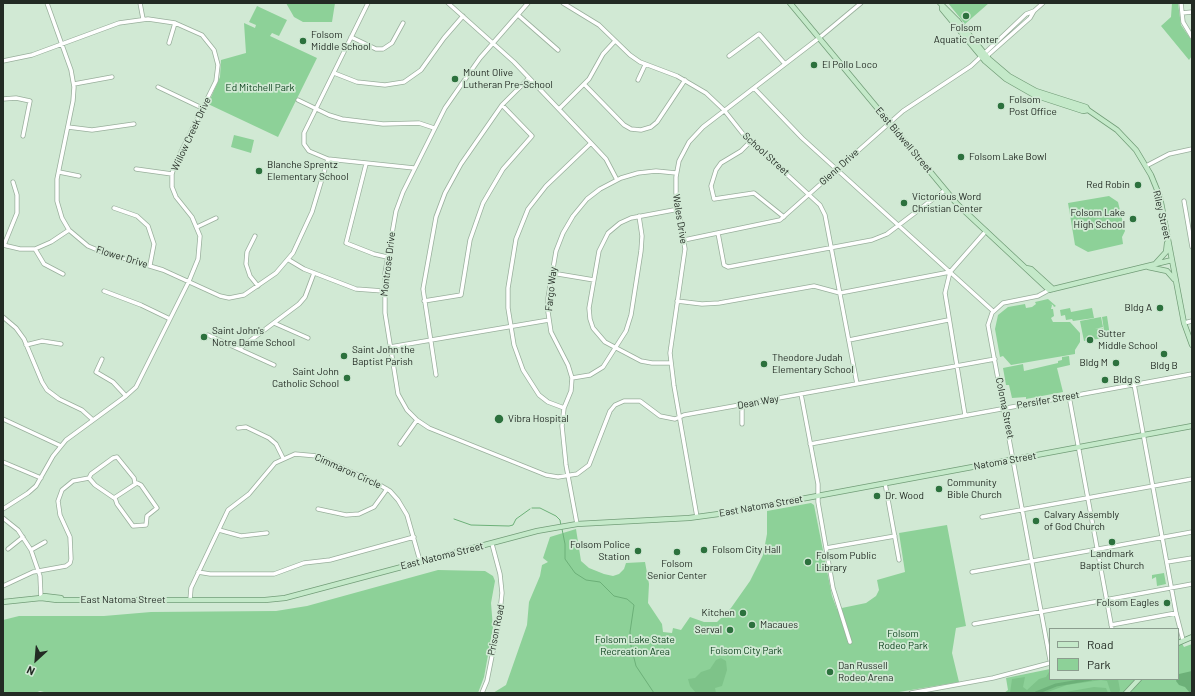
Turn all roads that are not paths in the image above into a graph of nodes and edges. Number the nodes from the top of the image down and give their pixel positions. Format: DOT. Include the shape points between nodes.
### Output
graph roads {
  1 [pos="47,3"];
  2 [pos="140,3"];
  3 [pos="368,3"];
  4 [pos="448,3"];
  5 [pos="528,3"];
  6 [pos="563,3"];
  7 [pos="790,3"];
  8 [pos="861,3"];
  9 [pos="1043,3"];
  10 [pos="1181,3"];
  11 [pos="941,4"];
  12 [pos="1034,12"];
  13 [pos="1192,12"];
  14 [pos="1182,13"];
  15 [pos="518,14"];
  16 [pos="1026,14"];
  17 [pos="463,16"];
  18 [pos="143,19"];
  19 [pos="175,23"];
  20 [pos="404,23"];
  21 [pos="1017,29"];
  22 [pos="352,37"];
  23 [pos="1192,37"];
  24 [pos="819,38"];
  25 [pos="615,41"];
  26 [pos="169,43"];
  27 [pos="493,43"];
  28 [pos="62,44"];
  29 [pos="558,50"];
  30 [pos="729,56"];
  31 [pos="983,56"];
  32 [pos="3,61"];
  33 [pos="785,64"];
  34 [pos="645,65"];
  35 [pos="334,73"];
  36 [pos="112,77"];
  37 [pos="529,78"];
  38 [pos="638,80"];
  39 [pos="685,80"];
  40 [pos="74,84"];
  41 [pos="584,84"];
  42 [pos="158,87"];
  43 [pos="754,88"];
  44 [pos="3,99"];
  45 [pos="298,100"];
  46 [pos="1055,101"];
  47 [pos="1080,104"];
  48 [pos="502,105"];
  49 [pos="202,108"];
  50 [pos="558,108"];
  51 [pos="316,109"];
  52 [pos="724,110"];
  53 [pos="1088,110"];
  54 [pos="890,123"];
  55 [pos="134,124"];
  56 [pos="68,127"];
  57 [pos="434,128"];
  58 [pos="23,136"];
  59 [pos="751,141"];
  60 [pos="591,143"];
  61 [pos="1192,149"];
  62 [pos="328,159"];
  63 [pos="366,164"];
  64 [pos="1146,166"];
  65 [pos="414,168"];
  66 [pos="136,169"];
  67 [pos="837,170"];
  68 [pos="59,172"];
  69 [pos="676,173"];
  70 [pos="172,174"];
  71 [pos="79,176"];
  72 [pos="617,180"];
  73 [pos="13,182"];
  74 [pos="945,190"];
  75 [pos="810,194"];
  76 [pos="1184,202"];
  77 [pos="114,208"];
  78 [pos="679,209"];
  79 [pos="639,216"];
  80 [pos="784,217"];
  81 [pos="216,218"];
  82 [pos="898,226"];
  83 [pos="198,227"];
  84 [pos="69,230"];
  85 [pos="986,231"];
  86 [pos="718,233"];
  87 [pos="255,236"];
  88 [pos="1168,238"];
  89 [pos="684,240"];
  90 [pos="4,245"];
  91 [pos="1192,247"];
  92 [pos="35,248"];
  93 [pos="831,248"];
  94 [pos="387,257"];
  95 [pos="289,260"];
  96 [pos="1172,260"];
  97 [pos="1154,264"];
  98 [pos="150,265"];
  99 [pos="1140,267"];
  100 [pos="950,272"];
  101 [pos="314,273"];
  102 [pos="552,273"];
  103 [pos="63,274"];
  104 [pos="594,280"];
  105 [pos="189,281"];
  106 [pos="258,286"];
  107 [pos="1051,289"];
  108 [pos="1177,289"];
  109 [pos="104,291"];
  110 [pos="383,291"];
  111 [pos="840,293"];
  112 [pos="424,301"];
  113 [pos="677,301"];
  114 [pos="993,311"];
  115 [pos="3,316"];
  116 [pos="170,319"];
  117 [pos="549,320"];
  118 [pos="948,320"];
  119 [pos="1192,321"];
  120 [pos="274,323"];
  121 [pos="1184,323"];
  122 [pos="511,327"];
  123 [pos="208,335"];
  124 [pos="308,338"];
  125 [pos="430,340"];
  126 [pos="849,340"];
  127 [pos="61,344"];
  128 [pos="26,345"];
  129 [pos="1192,345"];
  130 [pos="390,347"];
  131 [pos="616,348"];
  132 [pos="239,349"];
  133 [pos="102,358"];
  134 [pos="995,358"];
  135 [pos="671,363"];
  136 [pos="274,365"];
  137 [pos="956,365"];
  138 [pos="1192,374"];
  139 [pos="436,375"];
  140 [pos="572,378"];
  141 [pos="857,384"];
  142 [pos="1134,384"];
  143 [pos="801,394"];
  144 [pos="126,396"];
  145 [pos="1069,396"];
  146 [pos="742,405"];
  147 [pos="564,408"];
  148 [pos="1005,408"];
  149 [pos="965,415"];
  150 [pos="680,417"];
  151 [pos="3,419"];
  152 [pos="93,420"];
  153 [pos="417,420"];
  154 [pos="742,424"];
  155 [pos="1192,426"];
  156 [pos="238,428"];
  157 [pos="1143,435"];
  158 [pos="400,444"];
  159 [pos="810,444"];
  160 [pos="61,446"];
  161 [pos="1079,447"];
  162 [pos="283,458"];
  163 [pos="1014,459"];
  164 [pos="3,462"];
  165 [pos="568,476"];
  166 [pos="41,478"];
  167 [pos="89,478"];
  168 [pos="1192,479"];
  169 [pos="135,483"];
  170 [pos="884,483"];
  171 [pos="1153,486"];
  172 [pos="387,489"];
  173 [pos="818,497"];
  174 [pos="115,498"];
  175 [pos="1089,498"];
  176 [pos="3,509"];
  177 [pos="318,509"];
  178 [pos="1023,510"];
  179 [pos="982,516"];
  180 [pos="697,517"];
  181 [pos="3,518"];
  182 [pos="575,525"];
  183 [pos="219,530"];
  184 [pos="267,532"];
  185 [pos="1192,532"];
  186 [pos="895,536"];
  187 [pos="23,537"];
  188 [pos="414,537"];
  189 [pos="1164,538"];
  190 [pos="46,542"];
  191 [pos="492,544"];
  192 [pos="826,548"];
  193 [pos="8,549"];
  194 [pos="31,550"];
  195 [pos="1098,550"];
  196 [pos="1192,558"];
  197 [pos="899,560"];
  198 [pos="420,561"];
  199 [pos="1033,561"];
  200 [pos="1167,562"];
  201 [pos="39,571"];
  202 [pos="198,572"];
  203 [pos="972,572"];
  204 [pos="1192,584"];
  205 [pos="3,586"];
  206 [pos="1171,588"];
  207 [pos="41,598"];
  208 [pos="190,600"];
  209 [pos="1107,600"];
  210 [pos="3,602"];
  211 [pos="1042,611"];
  212 [pos="1176,613"];
  213 [pos="974,624"];
  214 [pos="1112,627"];
  215 [pos="1192,637"];
  216 [pos="1183,640"];
  217 [pos="850,642"];
  218 [pos="1179,642"];
  219 [pos="1049,654"];
  220 [pos="1049,663"];
  221 [pos="1138,680"];
  222 [pos="482,693"];
  223 [pos="913,693"];
  224 [pos="1126,693"];
  1 -- 28 [label="street, Flower Drive"];
  2 -- 18 [label="street"];
  3 -- 22 [label="street"];
  4 -- 17 [label="street"];
  5 -- 15 [label="street, Montrose Drive"];
  6 -- 25 [label="street, School Street" via="595,22"];
  7 -- 24 [label="main road, East Bidwell Street"];
  8 -- 24 [label="street, Wales Drive"];
  9 -- 12 [label="street, Glenn Drive"];
  10 -- 14 [label="street"];
  11 -- 31 [label="main road, Riley Street" via="946,7"];
  12 -- 16 [label="street, Glenn Drive"];
  12 -- 21 [label="street, Glenn Drive"];
  13 -- 14 [label="street"];
  14 -- 23 [label="street" via="1185,26"];
  15 -- 27 [label="street, Montrose Drive"];
  15 -- 29 [label="street"];
  16 -- 21 [label="street"];
  16 -- 31 [label="street, Glenn Drive"];
  17 -- 27 [label="street"];
  17 -- 35 [label="street" via="421,70 404,82 385,85 357,82"];
  18 -- 19 [label="street, Willow Creek Drive"];
  18 -- 28 [label="street, Willow Creek Drive" via="119,23"];
  19 -- 26 [label="street"];
  19 -- 49 [label="street, Willow Creek Drive" via="202,35 212,45 216,55 216,79"];
  20 -- 22 [label="street" via="392,43 385,48 376,48"];
  21 -- 31 [label="street, Glenn Drive"];
  22 -- 35 [label="street"];
  24 -- 33 [label="street, Wales Drive"];
  24 -- 54 [label="main road, East Bidwell Street"];
  25 -- 34 [label="street, School Street"];
  25 -- 41 [label="street" via="603,54"];
  27 -- 37 [label="street"];
  27 -- 57 [label="street, Montrose Drive" via="471,69"];
  28 -- 32 [label="street, Willow Creek Drive" via="32,55"];
  28 -- 40 [label="street, Flower Drive"];
  30 -- 33 [label="street" via="759,34"];
  31 -- 46 [label="main road, Riley Street" via="1014,84 1034,95"];
  31 -- 47 [label="main road, Riley Street" via="1023,85 1043,94"];
  31 -- 54 [label="street, Glenn Drive" via="903,111"];
  33 -- 43 [label="street, Wales Drive"];
  34 -- 38 [label="street"];
  34 -- 39 [label="street, School Street"];
  35 -- 51 [label="street"];
  36 -- 40 [label="street"];
  37 -- 48 [label="street"];
  37 -- 50 [label="street"];
  39 -- 41 [label="street" via="657,122 641,130 624,125"];
  39 -- 52 [label="street, School Street" via="706,93"];
  40 -- 56 [label="street, Flower Drive"];
  41 -- 50 [label="street"];
  42 -- 49 [label="street"];
  43 -- 52 [label="street, Wales Drive"];
  43 -- 67 [label="street" via="791,128"];
  44 -- 58 [label="street" via="30,101"];
  45 -- 51 [label="street"];
  46 -- 47 [label="main road"];
  46 -- 53 [label="main road, Riley Street" via="1083,111"];
  47 -- 53 [label="main road, Riley Street"];
  48 -- 112 [label="street" via="461,164 442,200 430,244 423,286"];
  48 -- 112 [label="street" via="532,136 503,169 483,203 470,240 461,295"];
  49 -- 70 [label="street, Willow Creek Drive"];
  50 -- 60 [label="street"];
  51 -- 57 [label="street" via="347,120 391,124 419,123"];
  51 -- 62 [label="street" via="303,142 309,151"];
  52 -- 59 [label="street, School Street"];
  52 -- 69 [label="street, Wales Drive" via="699,130 689,142"];
  53 -- 64 [label="main road, Riley Street" via="1123,135"];
  54 -- 67 [label="street, Glenn Drive"];
  54 -- 74 [label="main road, East Bidwell Street"];
  55 -- 56 [label="street" via="92,130"];
  56 -- 68 [label="street, Flower Drive"];
  57 -- 65 [label="street, Montrose Drive"];
  59 -- 75 [label="street, School Street"];
  59 -- 80 [label="street" via="741,151 721,163 716,170 711,186 714,199 754,193"];
  60 -- 72 [label="street" via="606,159"];
  60 -- 122 [label="street" via="540,192 523,220 515,243 508,288"];
  61 -- 64 [label="street" via="1169,154"];
  62 -- 63 [label="street"];
  62 -- 95 [label="street, Flower Drive" via="312,212"];
  63 -- 65 [label="street"];
  63 -- 94 [label="street" via="346,243"];
  64 -- 88 [label="main road, Riley Street" via="1160,197"];
  65 -- 94 [label="street, Montrose Drive" via="396,211"];
  66 -- 70 [label="street"];
  67 -- 75 [label="street, Glenn Drive"];
  67 -- 82 [label="street"];
  68 -- 71 [label="street"];
  68 -- 84 [label="street, Flower Drive" via="57,201 60,214"];
  69 -- 72 [label="street, Fargo Way" via="647,171"];
  69 -- 78 [label="street, Wales Drive"];
  70 -- 83 [label="street, Willow Creek Drive" via="172,186 176,197"];
  72 -- 102 [label="street, Fargo Way" via="595,192 572,216 560,241"];
  73 -- 90 [label="street" via="17,195 17,213"];
  74 -- 82 [label="street"];
  74 -- 85 [label="main road, East Bidwell Street"];
  75 -- 80 [label="street, Glenn Drive"];
  75 -- 93 [label="street, School Street" via="824,210"];
  76 -- 91 [label="street"];
  77 -- 98 [label="street" via="138,216 148,226 154,244"];
  78 -- 79 [label="street"];
  78 -- 89 [label="street, Wales Drive"];
  79 -- 104 [label="street" via="620,223 604,239 599,251"];
  79 -- 131 [label="street" via="642,243 631,315 626,331"];
  80 -- 86 [label="street, Glenn Drive" via="774,223"];
  81 -- 83 [label="street"];
  82 -- 93 [label="street" via="877,238"];
  82 -- 100 [label="street"];
  83 -- 105 [label="street" via="200,252"];
  84 -- 92 [label="street" via="51,242"];
  84 -- 98 [label="street, Flower Drive" via="94,249"];
  85 -- 100 [label="street"];
  85 -- 107 [label="main road, East Bidwell Street"];
  86 -- 89 [label="street, Glenn Drive"];
  86 -- 93 [label="street" via="724,265 728,267"];
  87 -- 106 [label="street" via="247,252 246,264"];
  88 -- 96 [label="main road, Riley Street"];
  88 -- 97 [label="main road" via="1166,252"];
  89 -- 113 [label="street, Wales Drive"];
  90 -- 92 [label="street" via="20,249"];
  92 -- 103 [label="street" via="44,264"];
  93 -- 111 [label="street, School Street"];
  94 -- 110 [label="street, Montrose Drive"];
  95 -- 101 [label="street"];
  95 -- 106 [label="street, Flower Drive"];
  96 -- 97 [label="main road"];
  96 -- 108 [label="main road, Riley Street"];
  97 -- 99 [label="main road"];
  98 -- 105 [label="street, Flower Drive"];
  99 -- 107 [label="main road"];
  99 -- 108 [label="main road" via="1151,266 1167,271"];
  100 -- 111 [label="street"];
  100 -- 114 [label="street"];
  100 -- 118 [label="street" via="945,293"];
  101 -- 110 [label="street" via="360,290"];
  101 -- 120 [label="street" via="301,302"];
  102 -- 104 [label="street"];
  102 -- 117 [label="street, Fargo Way" via="548,302"];
  104 -- 131 [label="street" via="589,308 591,324 601,338"];
  105 -- 106 [label="street, Flower Drive" via="230,298 244,296"];
  105 -- 116 [label="street"];
  107 -- 114 [label="street" via="1038,296 1005,302"];
  108 -- 121 [label="main road, Riley Street"];
  109 -- 116 [label="street"];
  110 -- 130 [label="street, Montrose Drive"];
  111 -- 113 [label="street" via="814,286 714,304"];
  111 -- 126 [label="street, School Street"];
  112 -- 125 [label="street"];
  113 -- 135 [label="street, Wales Drive" via="671,342"];
  114 -- 134 [label="street, Coloma Street" via="988,328"];
  115 -- 128 [label="street" via="16,328"];
  116 -- 144 [label="street" via="139,382"];
  117 -- 122 [label="street"];
  117 -- 140 [label="street, Fargo Way" via="554,340"];
  118 -- 126 [label="street"];
  118 -- 137 [label="street"];
  119 -- 121 [label="street"];
  120 -- 124 [label="street"];
  120 -- 132 [label="street"];
  121 -- 129 [label="main road, Riley Street"];
  122 -- 125 [label="street"];
  122 -- 147 [label="street" via="519,361 536,391 548,402"];
  123 -- 132 [label="street"];
  125 -- 130 [label="street"];
  125 -- 139 [label="street"];
  126 -- 141 [label="street, School Street"];
  127 -- 128 [label="street" via="42,342"];
  128 -- 152 [label="street" via="47,390 59,400 86,413"];
  130 -- 153 [label="street, Montrose Drive" via="398,394 406,410"];
  131 -- 135 [label="street" via="641,361"];
  131 -- 140 [label="street" via="599,370"];
  132 -- 136 [label="street"];
  133 -- 144 [label="street" via="96,372 112,382"];
  134 -- 137 [label="street, Dean Way"];
  134 -- 148 [label="street, Coloma Street"];
  135 -- 150 [label="street, Wales Drive"];
  137 -- 141 [label="street, Dean Way"];
  137 -- 149 [label="street"];
  138 -- 142 [label="street, Persifer Street"];
  140 -- 147 [label="street" via="571,391"];
  141 -- 143 [label="street, Dean Way"];
  142 -- 145 [label="street, Persifer Street"];
  142 -- 157 [label="street"];
  143 -- 146 [label="street, Dean Way"];
  143 -- 159 [label="street"];
  144 -- 152 [label="street"];
  145 -- 148 [label="street, Persifer Street"];
  145 -- 161 [label="street"];
  146 -- 150 [label="street, Dean Way"];
  146 -- 154 [label="street"];
  147 -- 165 [label="street" via="562,426"];
  148 -- 149 [label="street, Persifer Street"];
  148 -- 163 [label="street, Coloma Street"];
  149 -- 159 [label="street, Persifer Street"];
  150 -- 165 [label="street, Dean Way" via="663,417 637,400 620,402 613,407 608,416 590,463 582,471"];
  150 -- 180 [label="street, Wales Drive"];
  151 -- 160 [label="street"];
  152 -- 160 [label="street"];
  153 -- 158 [label="street"];
  153 -- 165 [label="street, Montrose Drive" via="429,428 546,475"];
  155 -- 157 [label="main road, Natoma Street"];
  156 -- 162 [label="street" via="246,428 269,438"];
  157 -- 161 [label="main road, Natoma Street"];
  157 -- 171 [label="street"];
  159 -- 173 [label="street"];
  160 -- 166 [label="street"];
  161 -- 163 [label="main road, Natoma Street"];
  161 -- 175 [label="street"];
  162 -- 172 [label="street, Cimmaron Circle" via="299,454 312,455"];
  162 -- 183 [label="street, Cimmaron Circle" via="272,466 249,494 230,508"];
  163 -- 170 [label="main road, Natoma Street"];
  163 -- 178 [label="street, Coloma Street"];
  164 -- 166 [label="street"];
  165 -- 182 [label="street"];
  166 -- 176 [label="street" via="28,493"];
  167 -- 169 [label="street" via="117,457 134,478"];
  167 -- 174 [label="street"];
  167 -- 201 [label="street" via="70,483 62,490 59,498 59,510 71,544 70,563"];
  168 -- 171 [label="street"];
  169 -- 174 [label="street"];
  169 -- 174 [label="street" via="141,485 157,508 147,516 146,525 133,526"];
  170 -- 173 [label="main road, Natoma Street"];
  170 -- 186 [label="street"];
  171 -- 175 [label="street"];
  171 -- 189 [label="street"];
  172 -- 177 [label="street" via="374,506 359,514 346,515"];
  172 -- 188 [label="street, Cimmaron Circle" via="405,510"];
  173 -- 180 [label="main road, East Natoma Street"];
  173 -- 192 [label="street"];
  175 -- 178 [label="street"];
  175 -- 195 [label="street"];
  178 -- 179 [label="street"];
  178 -- 199 [label="street, Coloma Street"];
  180 -- 182 [label="main road, East Natoma Street"];
  181 -- 187 [label="street"];
  182 -- 191 [label="main road, East Natoma Street"];
  183 -- 184 [label="street" via="241,536"];
  183 -- 202 [label="street, Cimmaron Circle"];
  185 -- 189 [label="street"];
  186 -- 192 [label="street"];
  186 -- 197 [label="street"];
  187 -- 193 [label="street"];
  187 -- 194 [label="street"];
  188 -- 198 [label="street, Cimmaron Circle"];
  188 -- 202 [label="street" via="330,560 304,563 274,574"];
  189 -- 195 [label="street"];
  189 -- 200 [label="street"];
  190 -- 194 [label="street"];
  191 -- 198 [label="main road, East Natoma Street"];
  191 -- 222 [label="street, Prison Road" via="502,593 499,621 487,681"];
  192 -- 217 [label="street" via="833,588"];
  194 -- 201 [label="street"];
  195 -- 199 [label="street"];
  195 -- 209 [label="street"];
  196 -- 200 [label="street"];
  198 -- 208 [label="main road, East Natoma Street" via="285,598"];
  199 -- 203 [label="street"];
  199 -- 211 [label="street, Coloma Street"];
  200 -- 206 [label="street"];
  201 -- 205 [label="street"];
  201 -- 207 [label="street"];
  202 -- 208 [label="street, Cimmaron Circle" via="190,591"];
  204 -- 206 [label="street"];
  206 -- 209 [label="street"];
  206 -- 212 [label="street"];
  207 -- 208 [label="main road, East Natoma Street"];
  207 -- 210 [label="main road, East Natoma Street"];
  209 -- 211 [label="street"];
  209 -- 214 [label="street"];
  211 -- 213 [label="street"];
  211 -- 219 [label="street, Coloma Street"];
  212 -- 214 [label="street"];
  212 -- 216 [label="street"];
  215 -- 216 [label="main road"];
  216 -- 218 [label="main road"];
  220 -- 223 [label="street" via="993,678"];
  221 -- 224 [label="main road"];
}
